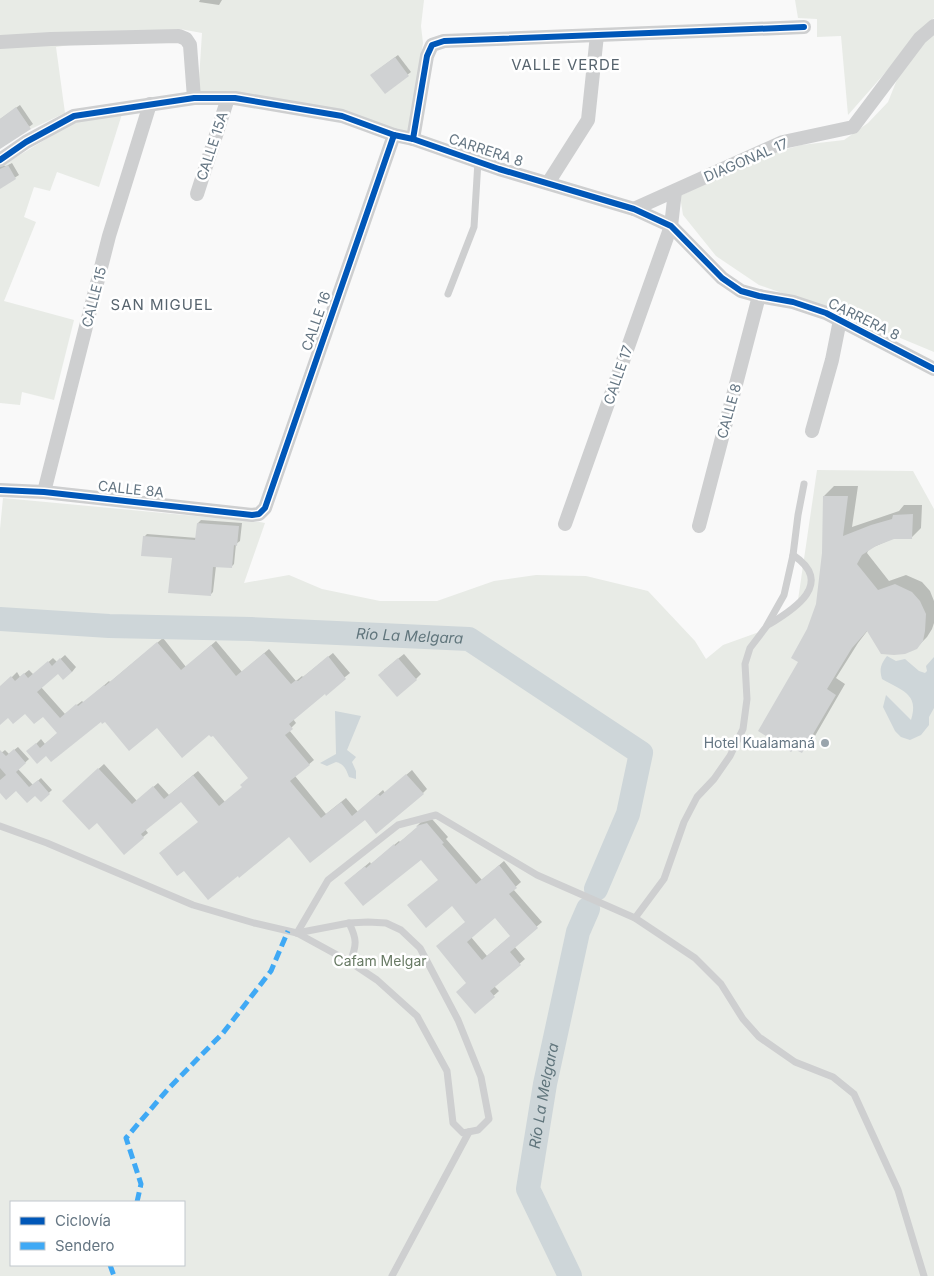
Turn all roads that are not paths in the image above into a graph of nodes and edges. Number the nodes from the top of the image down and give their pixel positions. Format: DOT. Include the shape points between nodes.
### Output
graph roads {
  1 [pos="934,26"];
  2 [pos="804,27"];
  3 [pos="597,35"];
  4 [pos="0,42"];
  5 [pos="194,98"];
  6 [pos="228,98"];
  7 [pos="150,104"];
  8 [pos="394,135"];
  9 [pos="413,139"];
  10 [pos="0,160"];
  11 [pos="478,161"];
  12 [pos="548,183"];
  13 [pos="675,190"];
  14 [pos="197,194"];
  15 [pos="634,209"];
  16 [pos="671,226"];
  17 [pos="448,294"];
  18 [pos="759,296"];
  19 [pos="840,320"];
  20 [pos="934,368"];
  21 [pos="812,431"];
  22 [pos="804,484"];
  23 [pos="0,490"];
  24 [pos="44,492"];
  25 [pos="260,514"];
  26 [pos="565,524"];
  27 [pos="699,526"];
  28 [pos="793,555"];
  29 [pos="766,627"];
  30 [pos="0,826"];
  31 [pos="635,918"];
  32 [pos="349,923"];
  33 [pos="297,933"];
  34 [pos="350,962"];
  35 [pos="469,1132"];
  36 [pos="392,1276"];
  37 [pos="924,1276"];
  1 -- 13 [label="street, DIAGONAL 17" via="920,38 853,127 784,142"];
  2 -- 3 [label="street"];
  3 -- 9 [label="street" via="444,41 432,45 427,56"];
  3 -- 12 [label="street" via="588,120"];
  4 -- 5 [label="street" via="179,36 190,45"];
  5 -- 6 [label="street, CARRERA 8"];
  5 -- 7 [label="street, CARRERA 8"];
  6 -- 8 [label="street, CARRERA 8" via="342,116"];
  6 -- 14 [label="street, CALLE 15A"];
  7 -- 10 [label="street, CARRERA 8" via="74,116"];
  7 -- 24 [label="street, CALLE 15" via="110,236"];
  8 -- 9 [label="street, CARRERA 8"];
  8 -- 25 [label="street, CALLE 16" via="265,508"];
  9 -- 11 [label="street, CARRERA 8"];
  11 -- 12 [label="street, CARRERA 8"];
  11 -- 17 [label="lane" via="474,227"];
  12 -- 15 [label="street, CARRERA 8"];
  13 -- 15 [label="street, DIAGONAL 17"];
  13 -- 16 [label="street, CALLE 17"];
  15 -- 16 [label="street, CARRERA 8"];
  16 -- 18 [label="street, CARRERA 8" via="722,278 741,291"];
  16 -- 26 [label="street, CALLE 17"];
  18 -- 19 [label="street, CARRERA 8" via="793,302"];
  18 -- 27 [label="street, CALLE 8"];
  19 -- 20 [label="street, CARRERA 8"];
  19 -- 21 [label="street"];
  22 -- 28 [label="lane"];
  23 -- 24 [label="street, CALLE 8A"];
  24 -- 25 [label="street, CALLE 8A" via="252,516"];
  28 -- 29 [label="lane" via="784,595"];
  28 -- 29 [label="lane" via="806,564 811,588 788,613"];
  29 -- 31 [label="lane" via="750,648 745,664 747,699 743,729 730,756 697,797 684,822 664,879"];
  30 -- 33 [label="lane" via="193,905"];
  31 -- 33 [label="lane" via="537,875 436,816 398,825 328,880"];
  31 -- 37 [label="lane" via="695,958 721,984 743,1019 759,1037 796,1062 833,1077 854,1094 898,1190"];
  32 -- 33 [label="lane"];
  32 -- 34 [label="lane" via="356,936"];
  32 -- 35 [label="lane" via="386,923 401,930 420,948 458,1020 481,1077 489,1118 478,1130"];
  33 -- 34 [label="lane"];
  34 -- 35 [label="lane" via="377,980 417,1016 447,1070 453,1122 463,1133"];
  35 -- 36 [label="lane"];
}
